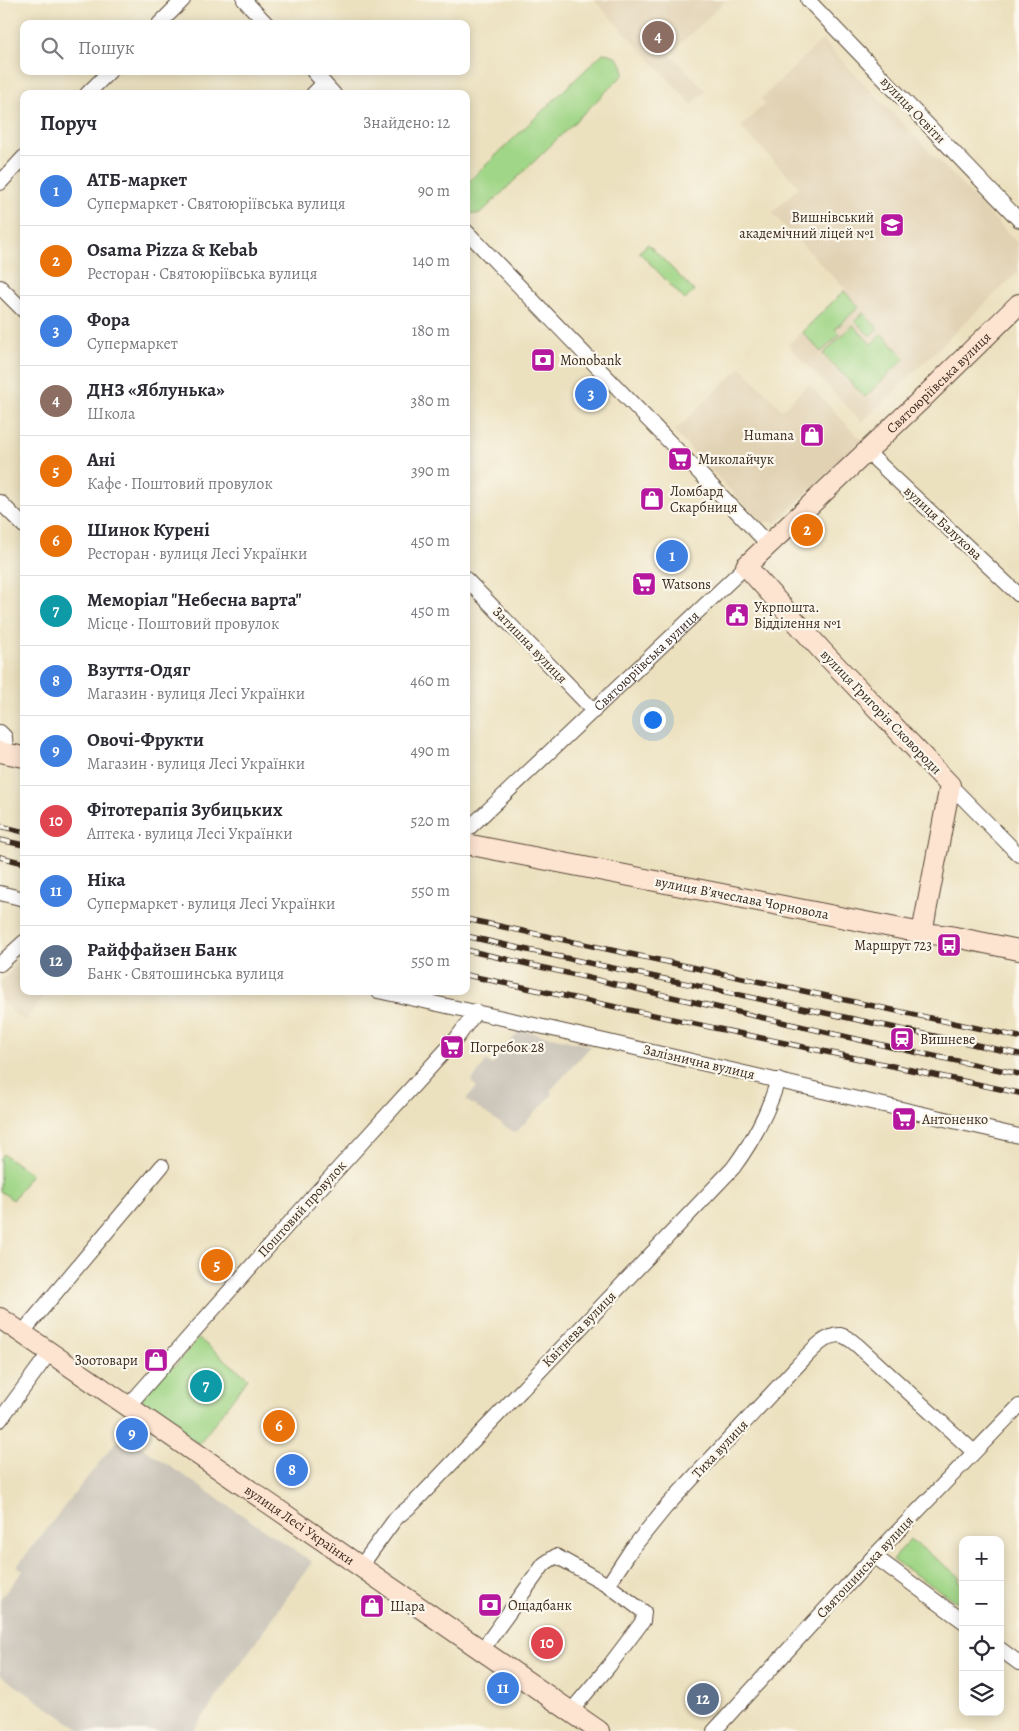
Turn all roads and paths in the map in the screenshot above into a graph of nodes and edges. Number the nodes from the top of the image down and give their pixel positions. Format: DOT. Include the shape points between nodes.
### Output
graph roads {
  1 [pos="183,0"];
  2 [pos="244,0"];
  3 [pos="808,0"];
  4 [pos="163,20"];
  5 [pos="263,20"];
  6 [pos="106,75"];
  7 [pos="317,75"];
  8 [pos="324,83"];
  9 [pos="91,90"];
  10 [pos="317,90"];
  11 [pos="330,90"];
  12 [pos="20,161"];
  13 [pos="0,183"];
  14 [pos="1019,220"];
  15 [pos="470,235"];
  16 [pos="0,287"];
  17 [pos="1019,304"];
  18 [pos="20,307"];
  19 [pos="867,452"];
  20 [pos="0,502"];
  21 [pos="20,522"];
  22 [pos="768,544"];
  23 [pos="746,566"];
  24 [pos="470,583"];
  25 [pos="1019,595"];
  26 [pos="594,711"];
  27 [pos="0,732"];
  28 [pos="10,754"];
  29 [pos="950,785"];
  30 [pos="470,827"];
  31 [pos="470,845"];
  32 [pos="1019,855"];
  33 [pos="0,893"];
  34 [pos="20,898"];
  35 [pos="922,933"];
  36 [pos="20,946"];
  37 [pos="1019,950"];
  38 [pos="0,964"];
  39 [pos="397,995"];
  40 [pos="476,1012"];
  41 [pos="778,1080"];
  42 [pos="1019,1136"];
  43 [pos="162,1166"];
  44 [pos="0,1318"];
  45 [pos="22,1333"];
  46 [pos="50,1352"];
  47 [pos="128,1406"];
  48 [pos="1019,1406"];
  49 [pos="0,1420"];
  50 [pos="974,1452"];
  51 [pos="874,1556"];
  52 [pos="361,1566"];
  53 [pos="608,1585"];
  54 [pos="959,1619"];
  55 [pos="482,1650"];
  56 [pos="1004,1652"];
  57 [pos="1019,1663"];
  58 [pos="571,1711"];
  59 [pos="599,1731"];
  60 [pos="714,1731"];
  1 -- 4 [label="street"];
  2 -- 5 [label="street"];
  3 -- 14 [label="street, вулиця Освіти"];
  6 -- 9 [label="street"];
  7 -- 8 [label="street"];
  8 -- 10 [label="street"];
  8 -- 11 [label="street"];
  12 -- 13 [label="street"];
  15 -- 22 [label="street"];
  16 -- 18 [label="street"];
  17 -- 19 [label="street, Святоюріївська вулиця"];
  19 -- 22 [label="street, Святоюріївська вулиця"];
  19 -- 25 [label="street, вулиця Балукова"];
  20 -- 21 [label="street"];
  22 -- 23 [label="street, Святоюріївська вулиця"];
  23 -- 26 [label="street, Святоюріївська вулиця"];
  23 -- 29 [label="street, вулиця Григорія Сковороди"];
  24 -- 26 [label="street, Затишна вулиця"];
  26 -- 30 [label="street, Святоюріївська вулиця"];
  27 -- 28 [label="street"];
  29 -- 32 [label="street, вулиця Григорія Сковороди"];
  29 -- 35 [label="street"];
  31 -- 35 [label="street, вулиця Вʼячеслава Чорновола"];
  33 -- 34 [label="street"];
  35 -- 37 [label="street, вулиця Вʼячеслава Чорновола"];
  36 -- 38 [label="street"];
  39 -- 40 [label="street, Залізнична вулиця"];
  40 -- 41 [label="street, Залізнична вулиця"];
  40 -- 47 [label="street, Поштовий провулок" via="456,1039"];
  41 -- 42 [label="street, Залізнична вулиця"];
  41 -- 52 [label="street, Квітнева вулиця" via="760,1127 733,1168 413,1504 396,1518"];
  43 -- 45 [label="street"];
  44 -- 45 [label="street, вулиця Лесі Українки"];
  45 -- 46 [label="street, вулиця Лесі Українки"];
  46 -- 47 [label="street, вулиця Лесі Українки"];
  46 -- 49 [label="street"];
  47 -- 52 [label="street, вулиця Лесі Українки"];
  48 -- 50 [label="street, Святошинська вулиця"];
  50 -- 51 [label="street, Святошинська вулиця"];
  50 -- 53 [label="street, Тиха вулиця" via="857,1345 841,1335 834,1336 817,1346 798,1365 665,1508"];
  51 -- 54 [label="street"];
  51 -- 60 [label="street, Святошинська вулиця"];
  52 -- 55 [label="street, вулиця Лесі Українки"];
  53 -- 55 [label="street" via="556,1556 544,1564"];
  53 -- 58 [label="street" via="644,1612 643,1621"];
  55 -- 58 [label="street, вулиця Лесі Українки"];
  56 -- 57 [label="street"];
  58 -- 59 [label="street, вулиця Лесі Українки"];
}
